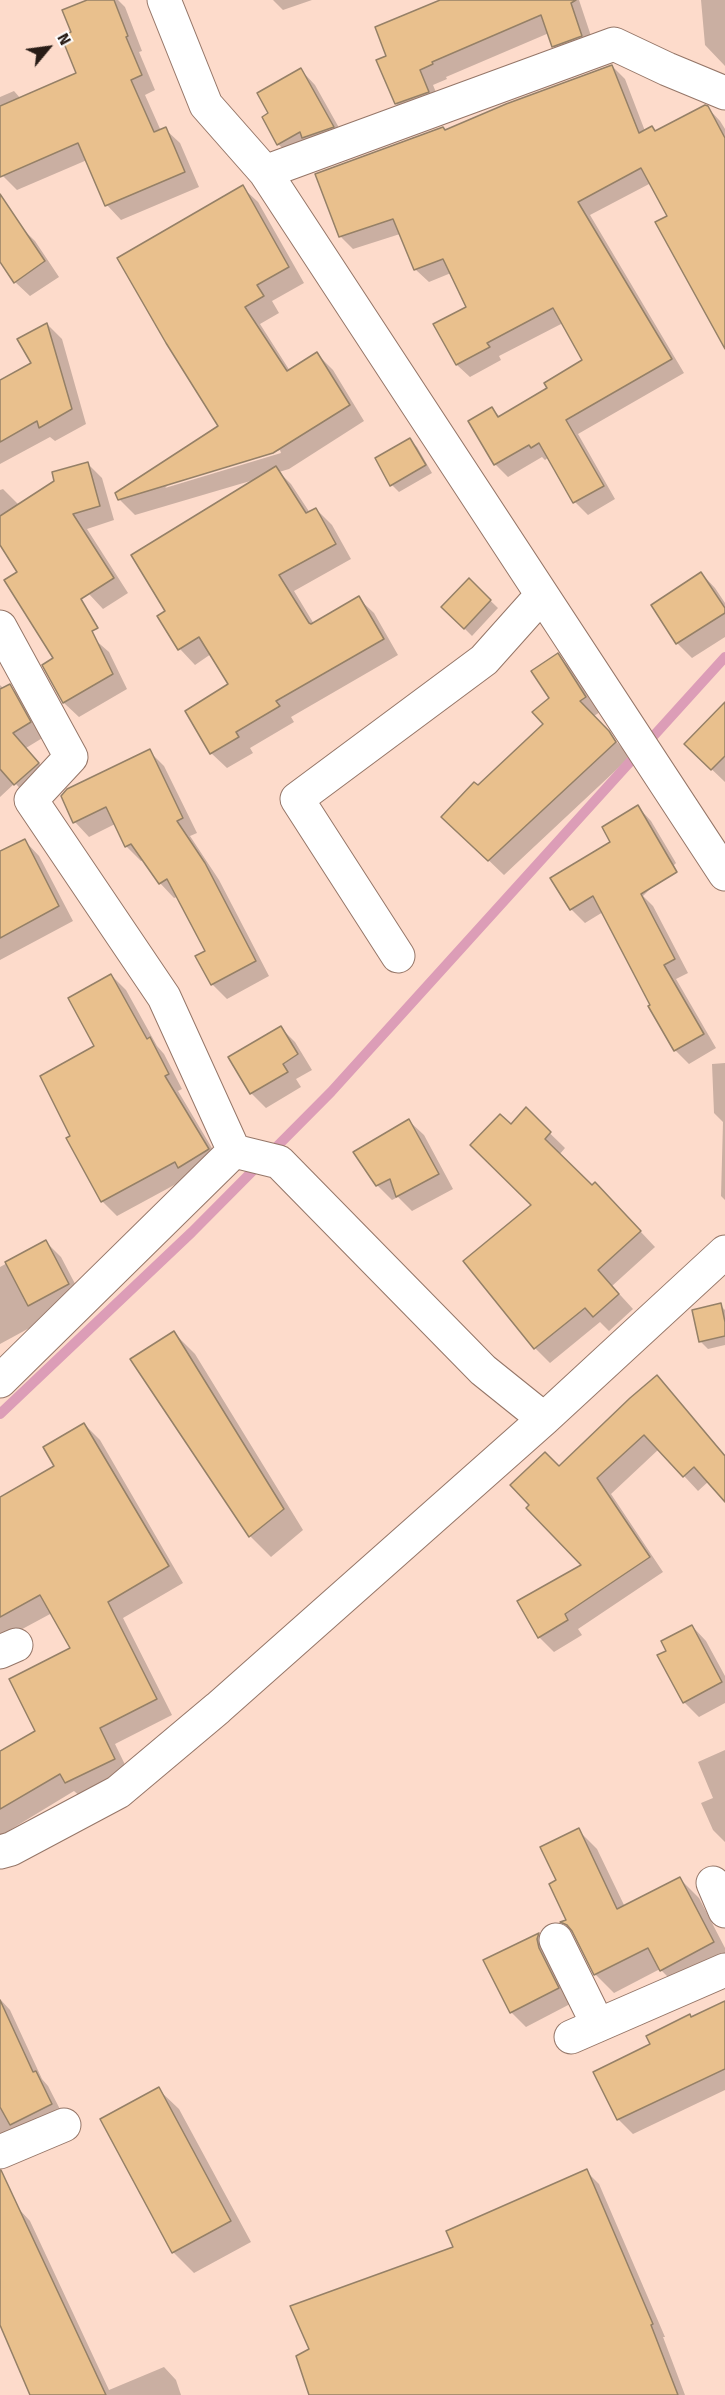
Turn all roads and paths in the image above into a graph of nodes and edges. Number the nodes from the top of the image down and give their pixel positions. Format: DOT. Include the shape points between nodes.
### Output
graph roads {
  1 [pos="164,0"];
  2 [pos="725,93"];
  3 [pos="264,172"];
  4 [pos="542,595"];
  5 [pos="0,627"];
  6 [pos="725,874"];
  7 [pos="398,956"];
  8 [pos="237,1152"];
  9 [pos="725,1252"];
  10 [pos="0,1381"];
  11 [pos="544,1419"];
  12 [pos="0,1852"];
  13 [pos="556,1940"];
  14 [pos="725,1970"];
  15 [pos="64,2125"];
  16 [pos="0,2152"];
  1 -- 3 [label="street" via="206,105"];
  2 -- 3 [label="street" via="614,44"];
  3 -- 4 [label="street"];
  4 -- 6 [label="street"];
  4 -- 7 [label="street" via="484,660 297,800"];
  5 -- 8 [label="street" via="71,757 31,800 164,997"];
  8 -- 10 [label="street"];
  8 -- 11 [label="street" via="279,1162 483,1370"];
  9 -- 11 [label="street"];
  11 -- 12 [label="street" via="118,1792"];
  13 -- 14 [label="street" via="584,2031"];
  15 -- 16 [label="street"];
}
